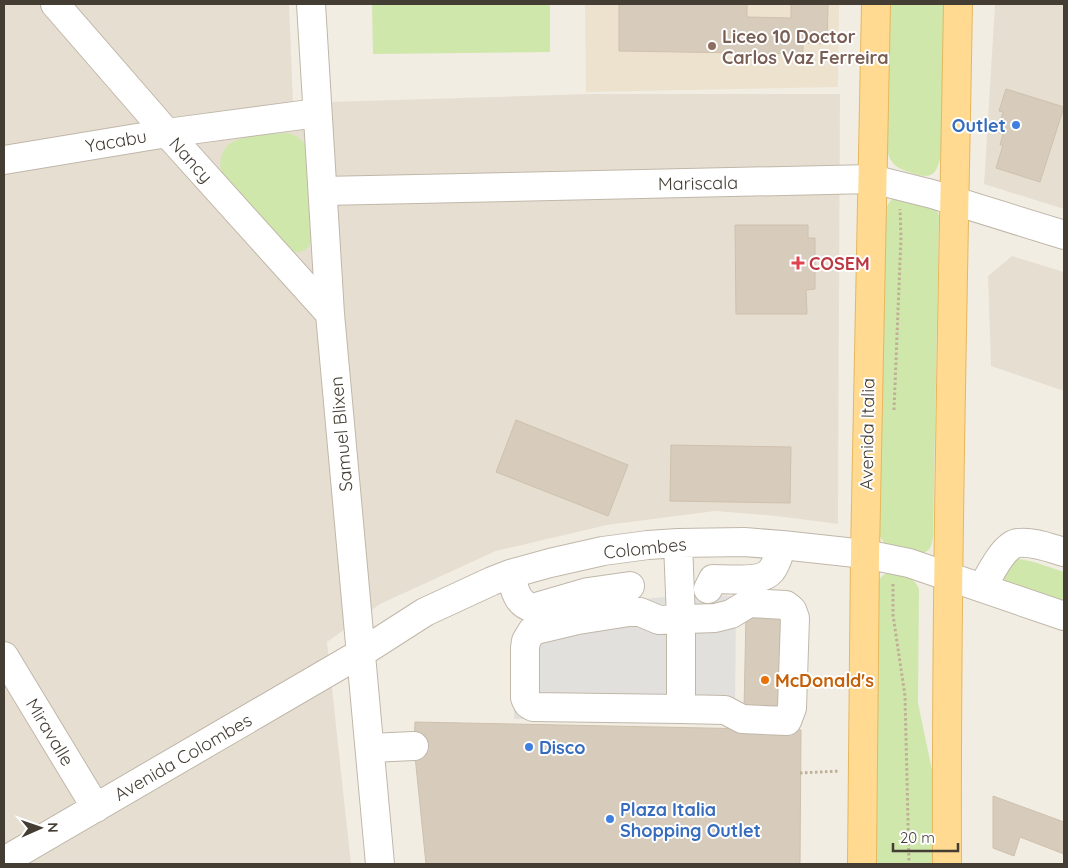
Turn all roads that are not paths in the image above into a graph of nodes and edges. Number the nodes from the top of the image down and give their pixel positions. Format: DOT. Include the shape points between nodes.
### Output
graph roads {
  1 [pos="54,4"];
  2 [pos="311,4"];
  3 [pos="876,4"];
  4 [pos="958,4"];
  5 [pos="317,113"];
  6 [pos="167,133"];
  7 [pos="4,160"];
  8 [pos="886,182"];
  9 [pos="323,191"];
  10 [pos="955,200"];
  11 [pos="1064,235"];
  12 [pos="330,314"];
  13 [pos="678,543"];
  14 [pos="782,545"];
  15 [pos="1064,552"];
  16 [pos="865,554"];
  17 [pos="510,574"];
  18 [pos="948,578"];
  19 [pos="630,586"];
  20 [pos="982,588"];
  21 [pos="708,589"];
  22 [pos="1064,616"];
  23 [pos="681,619"];
  24 [pos="361,653"];
  25 [pos="4,656"];
  26 [pos="681,709"];
  27 [pos="414,746"];
  28 [pos="370,748"];
  29 [pos="96,808"];
  30 [pos="4,861"];
  31 [pos="380,864"];
  32 [pos="862,864"];
  33 [pos="947,864"];
  1 -- 6 [label="street, Nancy"];
  2 -- 5 [label="street, Samuel Blixen"];
  3 -- 8 [label="main road, Avenida Italia"];
  4 -- 10 [label="main road"];
  5 -- 6 [label="street, Yacabu"];
  5 -- 9 [label="street, Samuel Blixen"];
  6 -- 7 [label="street, Yacabu"];
  6 -- 12 [label="street, Nancy"];
  8 -- 9 [label="street, Mariscala"];
  8 -- 10 [label="street, Mariscala"];
  8 -- 16 [label="main road, Avenida Italia"];
  9 -- 12 [label="street, Samuel Blixen"];
  10 -- 11 [label="street, Mariscala"];
  10 -- 18 [label="main road"];
  12 -- 24 [label="street, Samuel Blixen"];
  13 -- 14 [label="street, Colombes"];
  13 -- 17 [label="street, Colombes" via="603,552"];
  13 -- 23 [label="street"];
  14 -- 16 [label="street, Colombes"];
  14 -- 21 [label="street" via="776,563 761,578 713,580"];
  15 -- 20 [label="street" via="1016,543 1006,549"];
  16 -- 18 [label="street, Colombes" via="909,564"];
  16 -- 32 [label="main road, Avenida Italia"];
  17 -- 19 [label="street" via="519,600 533,608 588,592"];
  17 -- 24 [label="street, Colombes" via="425,612"];
  18 -- 20 [label="street, Colombes"];
  18 -- 33 [label="main road"];
  20 -- 22 [label="street, Colombes"];
  23 -- 26 [label="street"];
  23 -- 26 [label="street" via="715,618 731,614 749,603 786,605 795,618 792,708 788,721 742,719 726,710"];
  23 -- 26 [label="street" via="659,620 640,612 628,612 578,620 532,631 525,648 525,698 533,707"];
  24 -- 28 [label="street, Samuel Blixen"];
  24 -- 29 [label="street, Avenida Colombes"];
  25 -- 29 [label="street, Miravalle"];
  27 -- 28 [label="street"];
  28 -- 31 [label="street, Samuel Blixen"];
  29 -- 30 [label="street, Avenida Colombes"];
}
